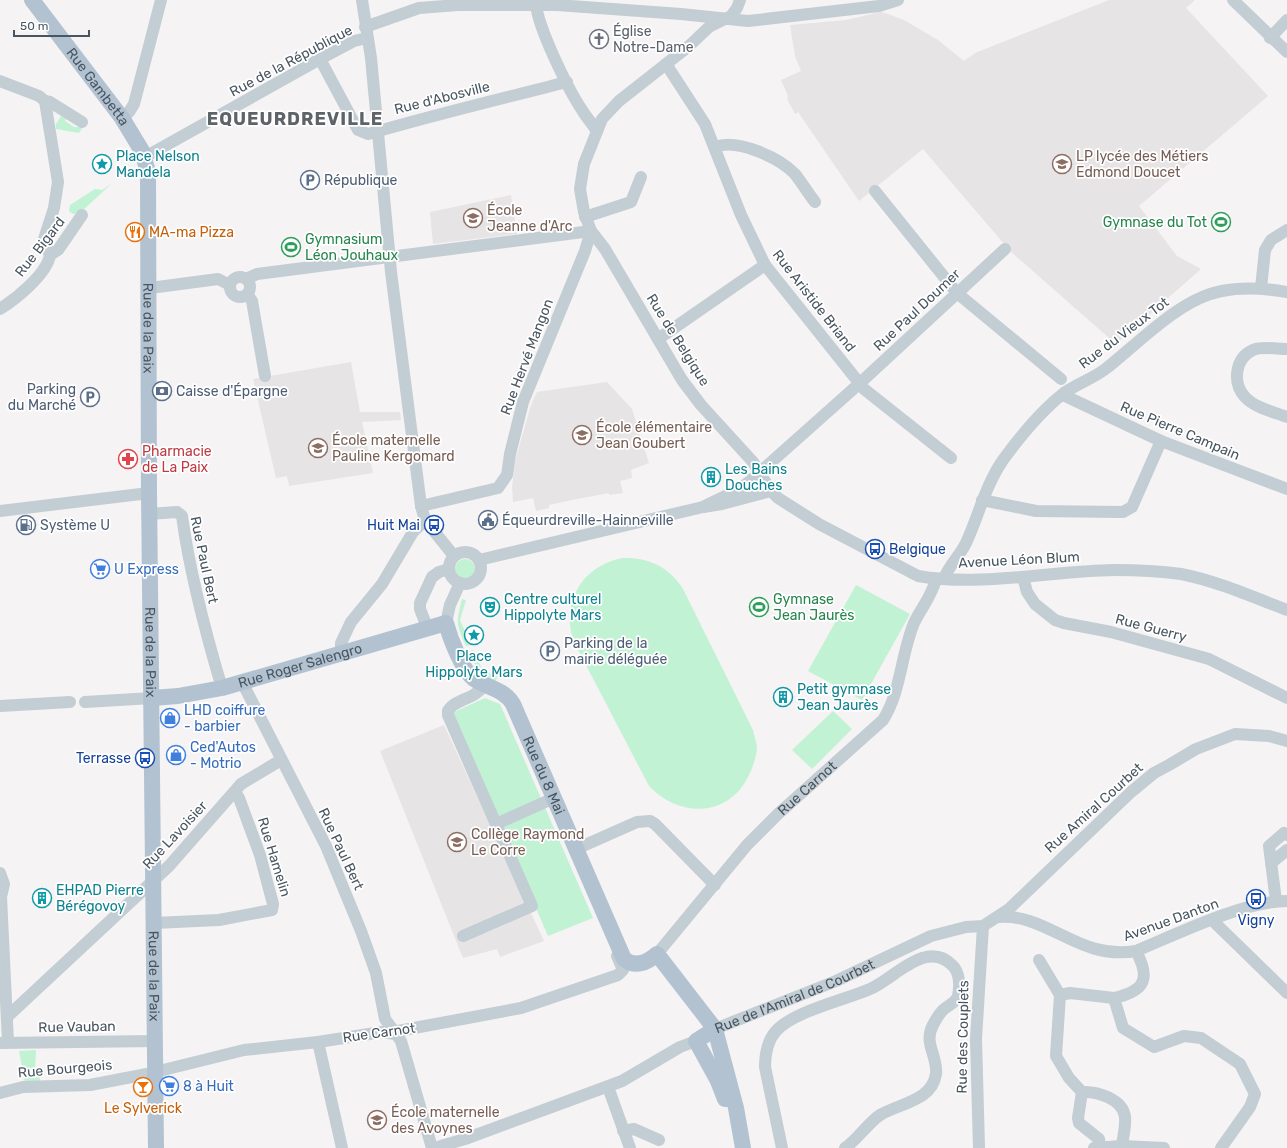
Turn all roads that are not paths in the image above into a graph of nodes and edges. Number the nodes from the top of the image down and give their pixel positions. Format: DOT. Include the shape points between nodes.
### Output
graph roads {
  1 [pos="32,0"];
  2 [pos="162,0"];
  3 [pos="362,0"];
  4 [pos="740,0"];
  5 [pos="898,0"];
  6 [pos="1233,0"];
  7 [pos="536,4"];
  8 [pos="726,19"];
  9 [pos="1287,20"];
  10 [pos="366,32"];
  11 [pos="1270,38"];
  12 [pos="1287,52"];
  13 [pos="320,59"];
  14 [pos="666,64"];
  15 [pos="0,81"];
  16 [pos="567,82"];
  17 [pos="45,101"];
  18 [pos="122,118"];
  19 [pos="82,122"];
  20 [pos="377,130"];
  21 [pos="596,130"];
  22 [pos="715,147"];
  23 [pos="145,157"];
  24 [pos="641,177"];
  25 [pos="875,190"];
  26 [pos="815,202"];
  27 [pos="82,216"];
  28 [pos="586,217"];
  29 [pos="1287,230"];
  30 [pos="591,231"];
  31 [pos="1005,249"];
  32 [pos="50,255"];
  33 [pos="389,257"];
  34 [pos="766,265"];
  35 [pos="246,279"];
  36 [pos="230,285"];
  37 [pos="150,288"];
  38 [pos="1261,288"];
  39 [pos="1287,292"];
  40 [pos="956,293"];
  41 [pos="247,294"];
  42 [pos="0,309"];
  43 [pos="658,339"];
  44 [pos="1287,349"];
  45 [pos="265,376"];
  46 [pos="1061,379"];
  47 [pos="860,383"];
  48 [pos="1063,395"];
  49 [pos="1287,417"];
  50 [pos="1161,441"];
  51 [pos="951,458"];
  52 [pos="758,472"];
  53 [pos="1287,489"];
  54 [pos="771,491"];
  55 [pos="149,493"];
  56 [pos="982,500"];
  57 [pos="421,506"];
  58 [pos="703,507"];
  59 [pos="0,511"];
  60 [pos="149,514"];
  61 [pos="425,520"];
  62 [pos="454,556"];
  63 [pos="479,560"];
  64 [pos="449,569"];
  65 [pos="1023,576"];
  66 [pos="940,579"];
  67 [pos="460,583"];
  68 [pos="1287,610"];
  69 [pos="446,623"];
  70 [pos="427,627"];
  71 [pos="341,652"];
  72 [pos="242,682"];
  73 [pos="484,684"];
  74 [pos="222,688"];
  75 [pos="152,698"];
  76 [pos="1287,698"];
  77 [pos="70,702"];
  78 [pos="85,702"];
  79 [pos="0,706"];
  80 [pos="1287,741"];
  81 [pos="281,760"];
  82 [pos="235,792"];
  83 [pos="554,798"];
  84 [pos="496,824"];
  85 [pos="1287,835"];
  86 [pos="576,849"];
  87 [pos="1287,850"];
  88 [pos="1270,863"];
  89 [pos="0,873"];
  90 [pos="154,880"];
  91 [pos="715,885"];
  92 [pos="0,896"];
  93 [pos="1282,901"];
  94 [pos="998,917"];
  95 [pos="1212,920"];
  96 [pos="154,923"];
  97 [pos="983,926"];
  98 [pos="463,936"];
  99 [pos="620,950"];
  100 [pos="1136,951"];
  101 [pos="656,954"];
  102 [pos="1039,960"];
  103 [pos="631,964"];
  104 [pos="1287,993"];
  105 [pos="1060,995"];
  106 [pos="958,997"];
  107 [pos="1114,998"];
  108 [pos="977,1000"];
  109 [pos="6,1017"];
  110 [pos="715,1029"];
  111 [pos="395,1034"];
  112 [pos="155,1041"];
  113 [pos="696,1041"];
  114 [pos="318,1042"];
  115 [pos="4,1043"];
  116 [pos="156,1072"];
  117 [pos="608,1087"];
  118 [pos="1082,1092"];
  119 [pos="0,1093"];
  120 [pos="623,1131"];
  121 [pos="740,1132"];
  122 [pos="659,1140"];
  123 [pos="1122,1146"];
  124 [pos="156,1148"];
  125 [pos="342,1148"];
  126 [pos="433,1148"];
  127 [pos="630,1148"];
  128 [pos="743,1148"];
  129 [pos="782,1148"];
  130 [pos="845,1148"];
  131 [pos="980,1148"];
  132 [pos="1096,1148"];
  133 [pos="1164,1148"];
  134 [pos="1221,1148"];
  1 -- 18 [label="main road, Rue Gambetta"];
  2 -- 18 [label="street" via="134,104"];
  3 -- 10 [label="street"];
  4 -- 8 [label="street" via="737,8"];
  5 -- 8 [label="street, Rue de la République" via="879,6 757,21"];
  6 -- 11 [label="street"];
  7 -- 8 [label="street, Rue de la République"];
  7 -- 10 [label="street, Rue de la République" via="419,8"];
  7 -- 16 [label="street" via="540,24"];
  8 -- 14 [label="street, Rue de Belgique" via="709,27"];
  9 -- 11 [label="street"];
  10 -- 13 [label="street, Rue de la République"];
  10 -- 20 [label="street" via="371,58"];
  11 -- 12 [label="street"];
  13 -- 20 [label="street, Rue d'Abosville" via="358,130 368,134"];
  13 -- 23 [label="street, Rue de la République"];
  14 -- 21 [label="street, Rue de Belgique" via="610,109"];
  14 -- 22 [label="street, Rue Aristide Briand" via="705,124"];
  15 -- 17 [label="street" via="39,96"];
  16 -- 20 [label="street, Rue d'Abosville"];
  16 -- 21 [label="street"];
  17 -- 19 [label="street"];
  17 -- 32 [label="street" via="58,182 54,208 44,239"];
  18 -- 23 [label="main road, Rue Gambetta"];
  20 -- 33 [label="street"];
  21 -- 28 [label="street, Rue de Belgique" via="581,174 581,201"];
  22 -- 26 [label="street" via="730,145 753,150 782,163 795,174"];
  22 -- 34 [label="street, Rue Aristide Briand" via="741,215"];
  23 -- 37 [label="main road, Rue de la Paix" via="148,179"];
  24 -- 28 [label="street" via="631,202"];
  25 -- 40 [label="street"];
  27 -- 32 [label="street, Rue Bigard" via="58,250"];
  28 -- 30 [label="street, Rue de Belgique"];
  29 -- 38 [label="street" via="1271,240 1265,250"];
  30 -- 33 [label="street"];
  30 -- 43 [label="street, Rue de Belgique" via="605,249"];
  30 -- 57 [label="street, Rue Hervé Mangon" via="523,402 507,475 498,488"];
  31 -- 40 [label="street, Rue Paul Doumer"];
  32 -- 42 [label="street, Rue Bigard" via="49,260 26,289"];
  33 -- 35 [label="street" via="257,274"];
  33 -- 57 [label="street"];
  34 -- 43 [label="street"];
  34 -- 47 [label="street, Rue Aristide Briand"];
  35 -- 36 [label="street" via="236,277"];
  35 -- 41 [label="street" via="250,288"];
  36 -- 37 [label="street" via="218,278"];
  36 -- 41 [label="street" via="235,296 242,297"];
  37 -- 55 [label="main road, Rue de la Paix"];
  38 -- 39 [label="street, Rue du Vieux Tot"];
  38 -- 48 [label="street, Rue du Vieux Tot" via="1217,292 1198,299 1179,310 1105,370"];
  40 -- 46 [label="street"];
  40 -- 47 [label="street, Rue Paul Doumer"];
  41 -- 45 [label="street" via="252,301"];
  43 -- 52 [label="street, Rue de Belgique" via="701,405 753,462"];
  44 -- 49 [label="street" via="1253,350 1241,362 1237,383 1245,397 1253,403"];
  47 -- 51 [label="street, Rue Aristide Briand" via="864,389"];
  47 -- 52 [label="street, Rue Paul Doumer"];
  48 -- 50 [label="street, Rue Pierre Campain"];
  48 -- 56 [label="street, Rue du Vieux Tot" via="1015,444 993,476"];
  50 -- 53 [label="street, Rue Pierre Campain"];
  50 -- 56 [label="street" via="1132,507 1123,512 1036,511"];
  52 -- 54 [label="street, Rue de Belgique"];
  52 -- 58 [label="street, Rue Paul Doumer" via="738,490"];
  54 -- 58 [label="street"];
  54 -- 66 [label="street, Avenue Léon Blum" via="801,513 880,557 910,572"];
  55 -- 59 [label="street"];
  55 -- 60 [label="main road, Rue de la Paix"];
  56 -- 66 [label="street, Rue du Vieux Tot" via="966,543 954,564"];
  57 -- 61 [label="street"];
  58 -- 63 [label="street"];
  60 -- 74 [label="street, Rue Paul Bert" via="177,512 182,516 189,567"];
  60 -- 75 [label="main road, Rue de la Paix"];
  61 -- 62 [label="street"];
  61 -- 71 [label="street" via="413,532 382,584 345,632"];
  62 -- 63 [label="street" via="467,552"];
  62 -- 64 [label="street"];
  63 -- 67 [label="street" via="479,576 470,582"];
  64 -- 67 [label="street" via="452,577"];
  64 -- 70 [label="street" via="432,577 420,603"];
  65 -- 66 [label="street, Avenue Léon Blum"];
  65 -- 68 [label="street, Avenue Léon Blum" via="1115,570 1181,574"];
  65 -- 76 [label="street, Rue Guerry" via="1027,592 1035,604 1055,620 1209,659"];
  66 -- 91 [label="street, Rue Carnot" via="914,623 891,704 883,720 778,814 747,845"];
  67 -- 69 [label="street" via="450,605"];
  69 -- 70 [label="main road, Rue Roger Salengro"];
  69 -- 73 [label="main road" via="466,670"];
  70 -- 71 [label="main road, Rue Roger Salengro"];
  71 -- 72 [label="main road, Rue Roger Salengro"];
  72 -- 74 [label="main road, Rue Roger Salengro"];
  72 -- 81 [label="street, Rue Paul Bert"];
  73 -- 83 [label="main road, Rue du 8 Mai" via="503,693 510,700"];
  73 -- 84 [label="street" via="476,695 451,707 448,715"];
  74 -- 75 [label="main road, Rue Roger Salengro"];
  75 -- 78 [label="street"];
  75 -- 90 [label="main road, Rue de la Paix"];
  77 -- 79 [label="street"];
  80 -- 94 [label="street, Rue Amiral Courbet" via="1269,736 1235,734 1196,749 1154,773"];
  81 -- 82 [label="street, Rue Lavoisier" via="246,780"];
  81 -- 111 [label="street, Rue Paul Bert" via="328,853 361,931 376,973 385,1019"];
  82 -- 90 [label="street, Rue Lavoisier"];
  82 -- 96 [label="street, Rue Hamelin" via="260,855 273,904 272,910 219,920"];
  83 -- 84 [label="street"];
  83 -- 86 [label="main road, Rue du 8 Mai"];
  84 -- 98 [label="street" via="532,906"];
  85 -- 88 [label="street" via="1284,833 1269,846"];
  86 -- 91 [label="street" via="636,822 650,821"];
  86 -- 99 [label="main road, Rue du 8 Mai"];
  87 -- 88 [label="street"];
  88 -- 93 [label="street"];
  89 -- 92 [label="street" via="4,884"];
  90 -- 96 [label="main road, Rue de la Paix"];
  90 -- 109 [label="street, Rue Lavoisier"];
  91 -- 101 [label="street, Rue Carnot"];
  92 -- 109 [label="street"];
  93 -- 95 [label="street, Avenue Danton" via="1242,909"];
  94 -- 97 [label="street, Rue Amiral Courbet"];
  94 -- 100 [label="street, Avenue Danton" via="1008,916 1026,920 1095,950 1121,954"];
  95 -- 100 [label="street, Avenue Danton"];
  95 -- 104 [label="street"];
  96 -- 112 [label="main road, Rue de la Paix"];
  97 -- 108 [label="street, Rue des Couplets"];
  97 -- 110 [label="street, Rue de l'Amiral de Courbet" via="966,927 931,936 836,981"];
  99 -- 103 [label="main road, Rue du 8 Mai" via="624,959"];
  99 -- 111 [label="street, Rue Carnot" via="617,956 623,970 618,975 521,1008 398,1031"];
  100 -- 107 [label="street" via="1144,970 1141,984 1132,994"];
  101 -- 103 [label="main road, Rue Carnot" via="646,961"];
  101 -- 110 [label="main road"];
  102 -- 105 [label="street"];
  105 -- 107 [label="street" via="1070,993"];
  105 -- 118 [label="street" via="1056,1056 1069,1078"];
  106 -- 108 [label="street"];
  106 -- 129 [label="street" via="959,982 956,969 943,958 927,956 913,962 878,986 783,1024 769,1041 765,1058"];
  106 -- 130 [label="street" via="937,1018 928,1035 936,1066 936,1075 929,1090 916,1100 881,1115"];
  107 -- 134 [label="street" via="1124,1028 1149,1046 1158,1046 1184,1036 1201,1038 1243,1069 1256,1094"];
  108 -- 131 [label="street, Rue des Couplets"];
  109 -- 115 [label="street"];
  110 -- 113 [label="main road, Rue de l'Amiral de Courbet"];
  110 -- 121 [label="main road"];
  111 -- 114 [label="street, Rue Carnot" via="382,1032"];
  111 -- 126 [label="street, Rue Paul Bert" via="401,1041"];
  112 -- 115 [label="street, Rue Vauban"];
  112 -- 116 [label="main road, Rue de la Paix"];
  113 -- 117 [label="street, Rue de l'Amiral de Courbet" via="680,1046 636,1074"];
  113 -- 121 [label="main road" via="718,1081"];
  114 -- 116 [label="street, Rue Carnot" via="230,1052"];
  114 -- 125 [label="street"];
  116 -- 119 [label="street, Rue Bourgeois" via="90,1085 23,1087"];
  116 -- 124 [label="main road, Rue de la Paix"];
  117 -- 120 [label="street"];
  117 -- 126 [label="street, Rue de l'Amiral de Courbet" via="465,1139"];
  118 -- 123 [label="street" via="1105,1095 1116,1102 1122,1110 1125,1116"];
  118 -- 132 [label="street" via="1078,1118 1082,1127 1099,1139"];
  120 -- 122 [label="street" via="634,1130"];
  120 -- 127 [label="street"];
  121 -- 128 [label="main road"];
  123 -- 132 [label="street"];
  123 -- 133 [label="street"];
}
